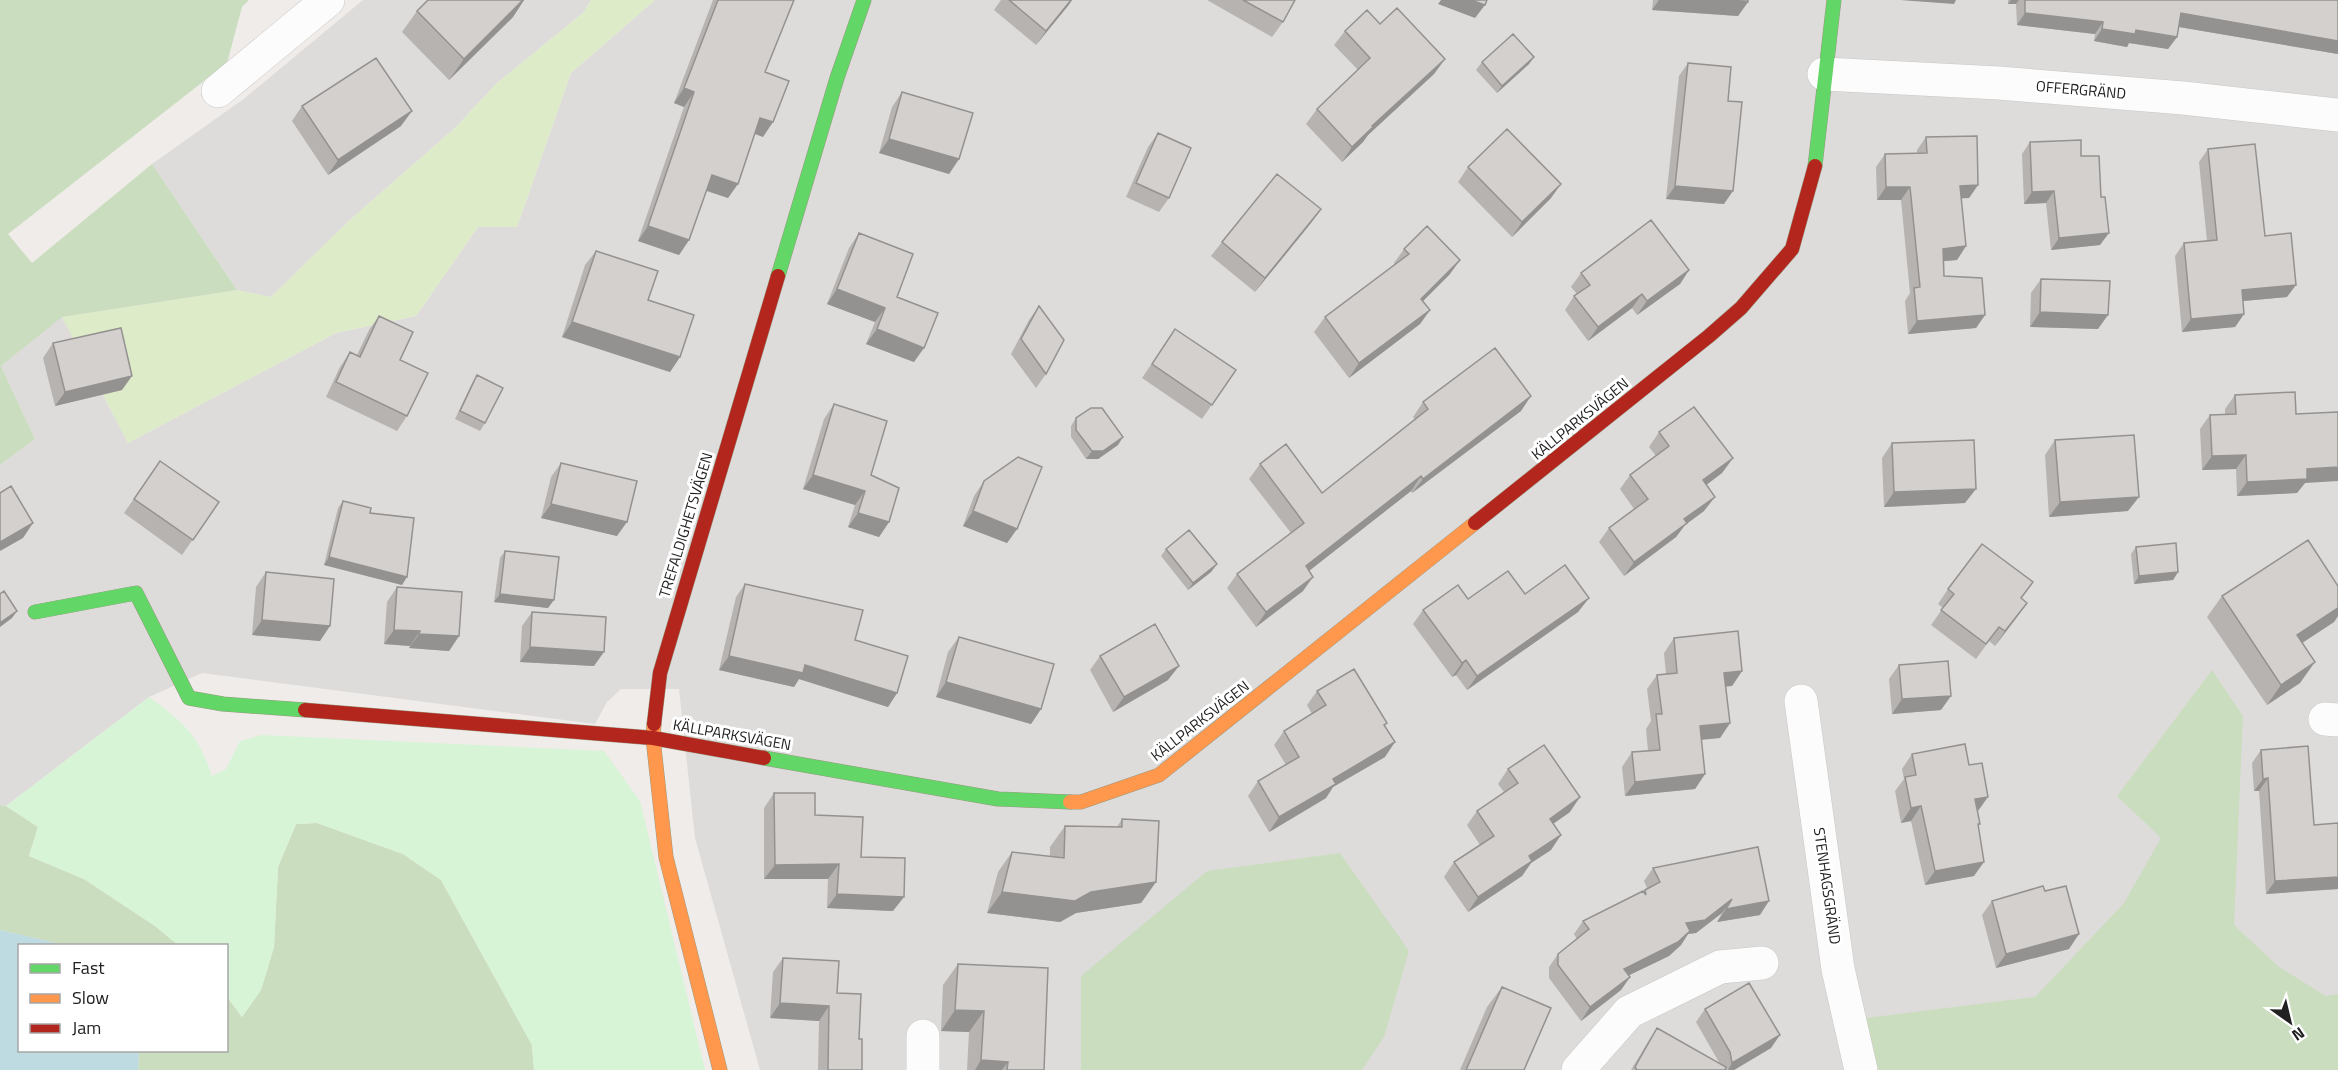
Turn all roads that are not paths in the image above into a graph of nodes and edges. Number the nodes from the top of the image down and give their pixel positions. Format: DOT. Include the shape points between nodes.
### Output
graph roads {
  1 [pos="328,0"];
  2 [pos="864,0"];
  3 [pos="1834,0"];
  4 [pos="1824,74"];
  5 [pos="218,91"];
  6 [pos="2338,115"];
  7 [pos="35,612"];
  8 [pos="1801,701"];
  9 [pos="653,738"];
  10 [pos="1762,963"];
  11 [pos="923,1036"];
  12 [pos="720,1070"];
  13 [pos="923,1070"];
  14 [pos="1578,1070"];
  15 [pos="1861,1070"];
  1 -- 5 [label="street"];
  2 -- 9 [label="street, TREFALDIGHETSVÄGEN" via="837,78 660,673"];
  3 -- 4 [label="street, KÄLLPARKSVÄGEN"];
  4 -- 6 [label="street, OFFERGRÄND" via="2010,84"];
  4 -- 9 [label="street, KÄLLPARKSVÄGEN" via="1815,166 1792,249 1741,308 1159,775 1081,802 998,799"];
  7 -- 9 [label="street, KÄLLPARKSVÄGEN" via="136,594 189,698 223,704"];
  8 -- 15 [label="street, STENHAGSGRÄND" via="1838,969"];
  9 -- 12 [label="street, TREFALDIGHETSVÄGEN" via="666,857"];
  10 -- 14 [label="street" via="1720,967 1629,1012"];
  11 -- 13 [label="street"];
}
